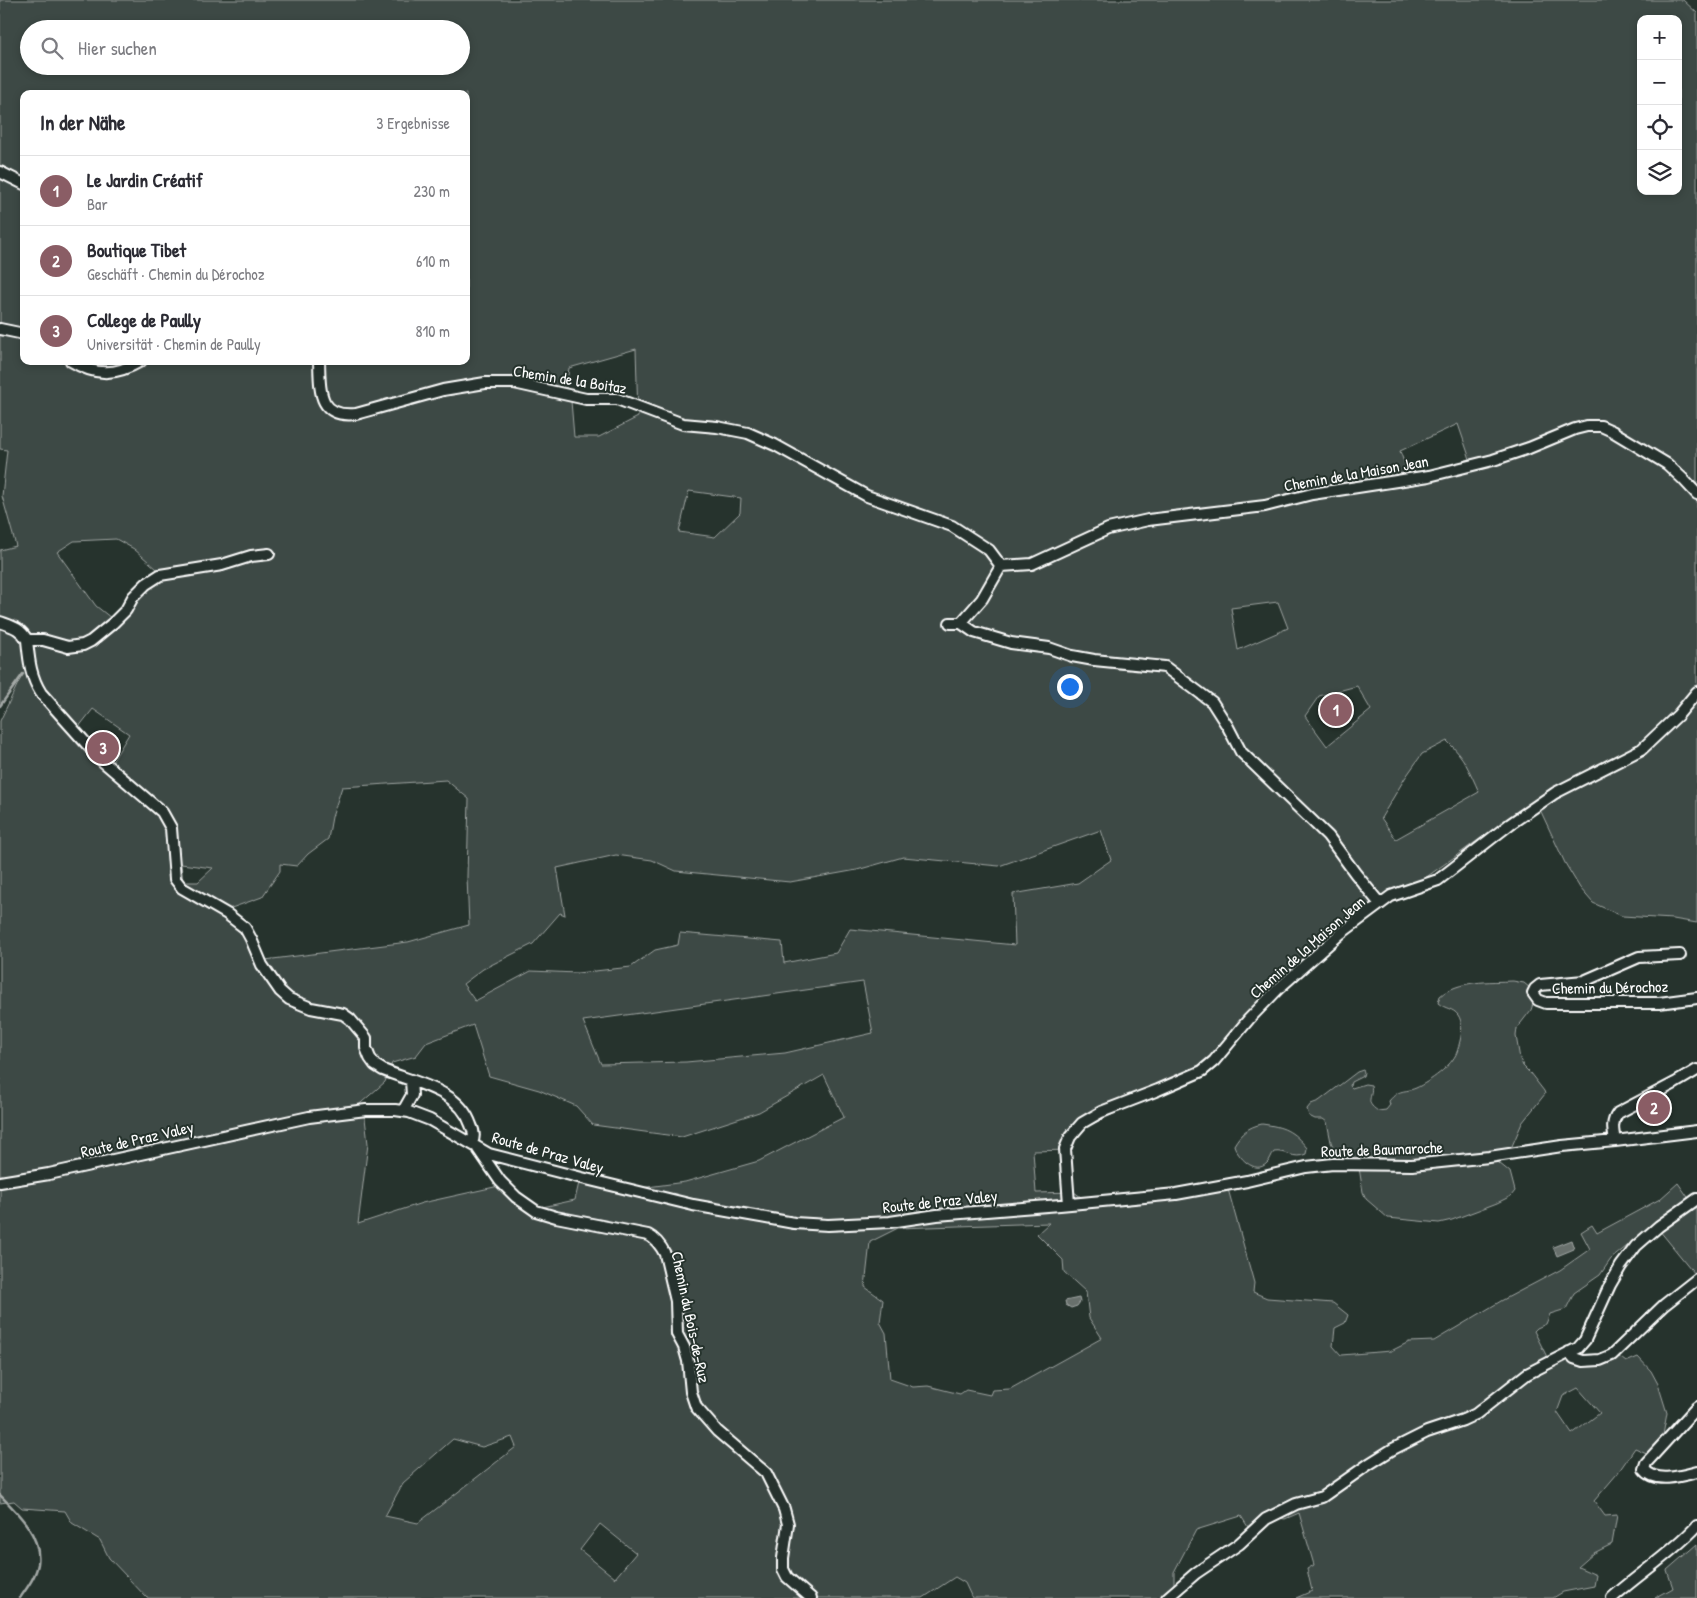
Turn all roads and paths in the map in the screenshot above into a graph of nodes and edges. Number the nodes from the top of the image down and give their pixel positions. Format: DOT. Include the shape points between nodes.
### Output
graph roads {
  1 [pos="0,172"];
  2 [pos="20,182"];
  3 [pos="0,329"];
  4 [pos="20,333"];
  5 [pos="78,365"];
  6 [pos="134,365"];
  7 [pos="318,365"];
  8 [pos="1697,494"];
  9 [pos="269,554"];
  10 [pos="1001,566"];
  11 [pos="0,622"];
  12 [pos="950,623"];
  13 [pos="962,623"];
  14 [pos="26,640"];
  15 [pos="1697,692"];
  16 [pos="1380,904"];
  17 [pos="1680,955"];
  18 [pos="1697,998"];
  19 [pos="1697,1070"];
  20 [pos="411,1081"];
  21 [pos="404,1111"];
  22 [pos="1697,1131"];
  23 [pos="1615,1141"];
  24 [pos="474,1145"];
  25 [pos="0,1182"];
  26 [pos="1697,1199"];
  27 [pos="1069,1204"];
  28 [pos="1697,1279"];
  29 [pos="1569,1352"];
  30 [pos="1697,1407"];
  31 [pos="1697,1472"];
  32 [pos="1697,1526"];
  33 [pos="811,1598"];
  34 [pos="1167,1598"];
  35 [pos="1612,1598"];
  1 -- 2 [label="street"];
  3 -- 4 [label="street"];
  5 -- 6 [label="street" via="93,372 110,373"];
  7 -- 10 [label="street, Chemin de la Boitaz" via="325,405 343,415 443,390 485,383 514,383 586,399 617,399 683,424 748,433 868,496 952,526 990,550"];
  8 -- 10 [label="street, Chemin de la Maison Jean" via="1666,464 1612,431 1601,426 1587,426 1502,457 1429,476 1312,494 1264,506 1148,520 1108,530 1032,564"];
  9 -- 14 [label="street" via="160,575 133,597 113,623 83,645"];
  10 -- 13 [label="street" via="982,600"];
  11 -- 14 [label="street" via="19,629"];
  12 -- 13 [label="street"];
  13 -- 16 [label="street" via="974,632 1011,643 1049,648 1094,660 1165,667 1212,702 1241,752 1328,836"];
  14 -- 20 [label="street" via="30,670 40,693 101,760 168,819 178,884 245,928 262,965 289,999 311,1008 343,1014 366,1038 366,1048 375,1065"];
  15 -- 16 [label="street, Chemin de la Maison Jean" via="1678,716 1642,749 1555,793 1438,880 1391,896"];
  16 -- 27 [label="street, Chemin de la Maison Jean" via="1340,934 1279,988 1214,1061 1202,1070 1082,1123 1070,1137 1066,1149"];
  17 -- 18 [label="street, Chemin du Dérochoz" via="1640,958 1584,981 1540,985 1534,994 1546,1003 1658,1003"];
  19 -- 23 [label="street" via="1618,1113 1613,1127"];
  20 -- 21 [label="street" via="412,1095"];
  20 -- 24 [label="street" via="442,1092 459,1104 472,1127"];
  21 -- 24 [label="street, Route de Praz Valey" via="430,1120"];
  21 -- 25 [label="street, Route de Praz Valey" via="366,1110 309,1117"];
  22 -- 23 [label="street, Route de Baumaroche"];
  23 -- 27 [label="street, Route de Baumaroche" via="1412,1164 1333,1164 1176,1194"];
  24 -- 27 [label="street, Route de Praz Valey" via="489,1154 693,1205 812,1225 890,1222"];
  24 -- 33 [label="street, Chemin du Bois-de-Ruz" via="500,1181 536,1211 648,1235 661,1247 676,1300 677,1334 688,1361 696,1407 766,1473 777,1492 788,1524 784,1569 787,1577"];
  26 -- 29 [label="street" via="1636,1246 1610,1285 1585,1340"];
  28 -- 29 [label="street" via="1664,1304 1612,1355 1583,1361"];
  29 -- 34 [label="street" via="1527,1374 1476,1414 1393,1449 1322,1497 1296,1504 1266,1519 1239,1544 1196,1573"];
  30 -- 31 [label="street" via="1644,1469 1660,1478"];
  32 -- 35 [label="street" via="1681,1543"];
}
